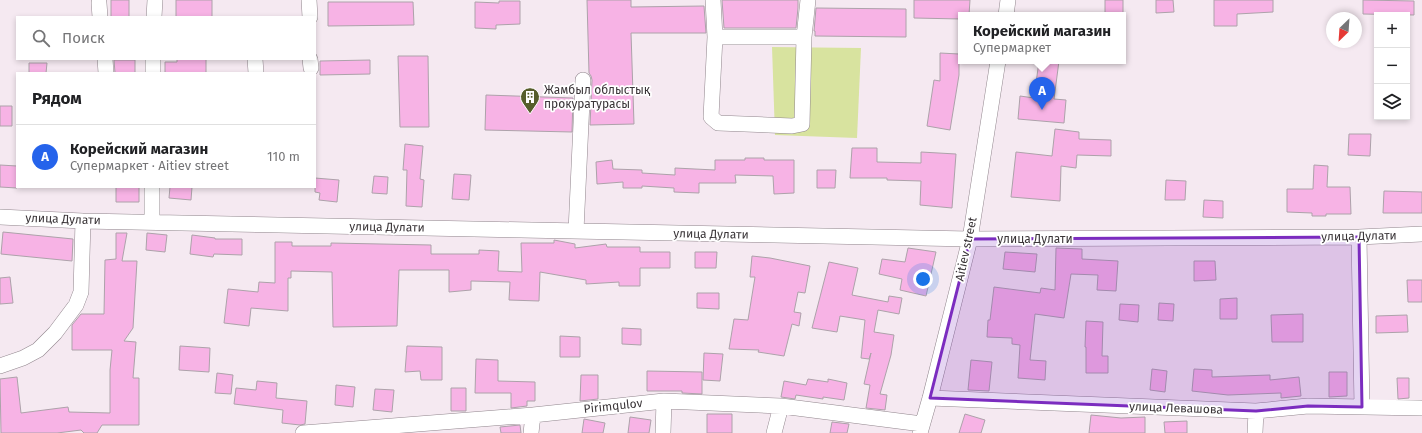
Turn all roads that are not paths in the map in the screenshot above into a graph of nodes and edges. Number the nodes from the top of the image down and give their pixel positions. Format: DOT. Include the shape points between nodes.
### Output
graph roads {
  1 [pos="155,0"];
  2 [pos="309,0"];
  3 [pos="713,0"];
  4 [pos="808,0"];
  5 [pos="1008,0"];
  6 [pos="1006,12"];
  7 [pos="154,16"];
  8 [pos="310,16"];
  9 [pos="715,37"];
  10 [pos="804,37"];
  11 [pos="105,60"];
  12 [pos="153,60"];
  13 [pos="256,60"];
  14 [pos="998,64"];
  15 [pos="106,72"];
  16 [pos="153,72"];
  17 [pos="256,72"];
  18 [pos="583,80"];
  19 [pos="152,188"];
  20 [pos="0,217"];
  21 [pos="83,221"];
  22 [pos="152,222"];
  23 [pos="576,231"];
  24 [pos="1422,234"];
  25 [pos="1359,237"];
  26 [pos="970,239"];
  27 [pos="0,366"];
  28 [pos="930,398"];
  29 [pos="664,401"];
  30 [pos="781,406"];
  31 [pos="1362,407"];
  32 [pos="1422,408"];
  33 [pos="1256,411"];
  34 [pos="533,415"];
  35 [pos="921,429"];
  36 [pos="303,433"];
  37 [pos="531,433"];
  38 [pos="663,433"];
  39 [pos="774,433"];
  40 [pos="1255,433"];
  1 -- 7 [label="street"];
  2 -- 8 [label="street"];
  3 -- 9 [label="street"];
  4 -- 10 [label="street"];
  5 -- 6 [label="street"];
  9 -- 10 [label="street"];
  9 -- 10 [label="street" via="711,117 718,123 792,126 802,124"];
  11 -- 15 [label="street"];
  12 -- 16 [label="street"];
  13 -- 17 [label="street"];
  14 -- 26 [label="street, Aitiev street"];
  18 -- 23 [label="street"];
  19 -- 22 [label="street"];
  20 -- 21 [label="street, улица Дулати"];
  21 -- 22 [label="street, улица Дулати"];
  21 -- 27 [label="street" via="81,292 76,305 55,333 38,350"];
  22 -- 23 [label="street, улица Дулати"];
  23 -- 26 [label="street, улица Дулати"];
  24 -- 25 [label="street, улица Дулати"];
  25 -- 26 [label="street, улица Дулати"];
  25 -- 31 [label="street"];
  26 -- 28 [label="street, Aitiev street"];
  28 -- 33 [label="street, улица Левашова"];
  28 -- 35 [label="street, Aitiev street"];
  29 -- 30 [label="street, Pirimqulov"];
  29 -- 34 [label="street, Pirimqulov"];
  29 -- 38 [label="street"];
  30 -- 35 [label="street, Pirimqulov"];
  30 -- 39 [label="street"];
  31 -- 32 [label="street, улица Левашова"];
  31 -- 33 [label="street, улица Левашова" via="1308,406"];
  33 -- 40 [label="street"];
  34 -- 36 [label="street, Pirimqulov"];
  34 -- 37 [label="street"];
}
